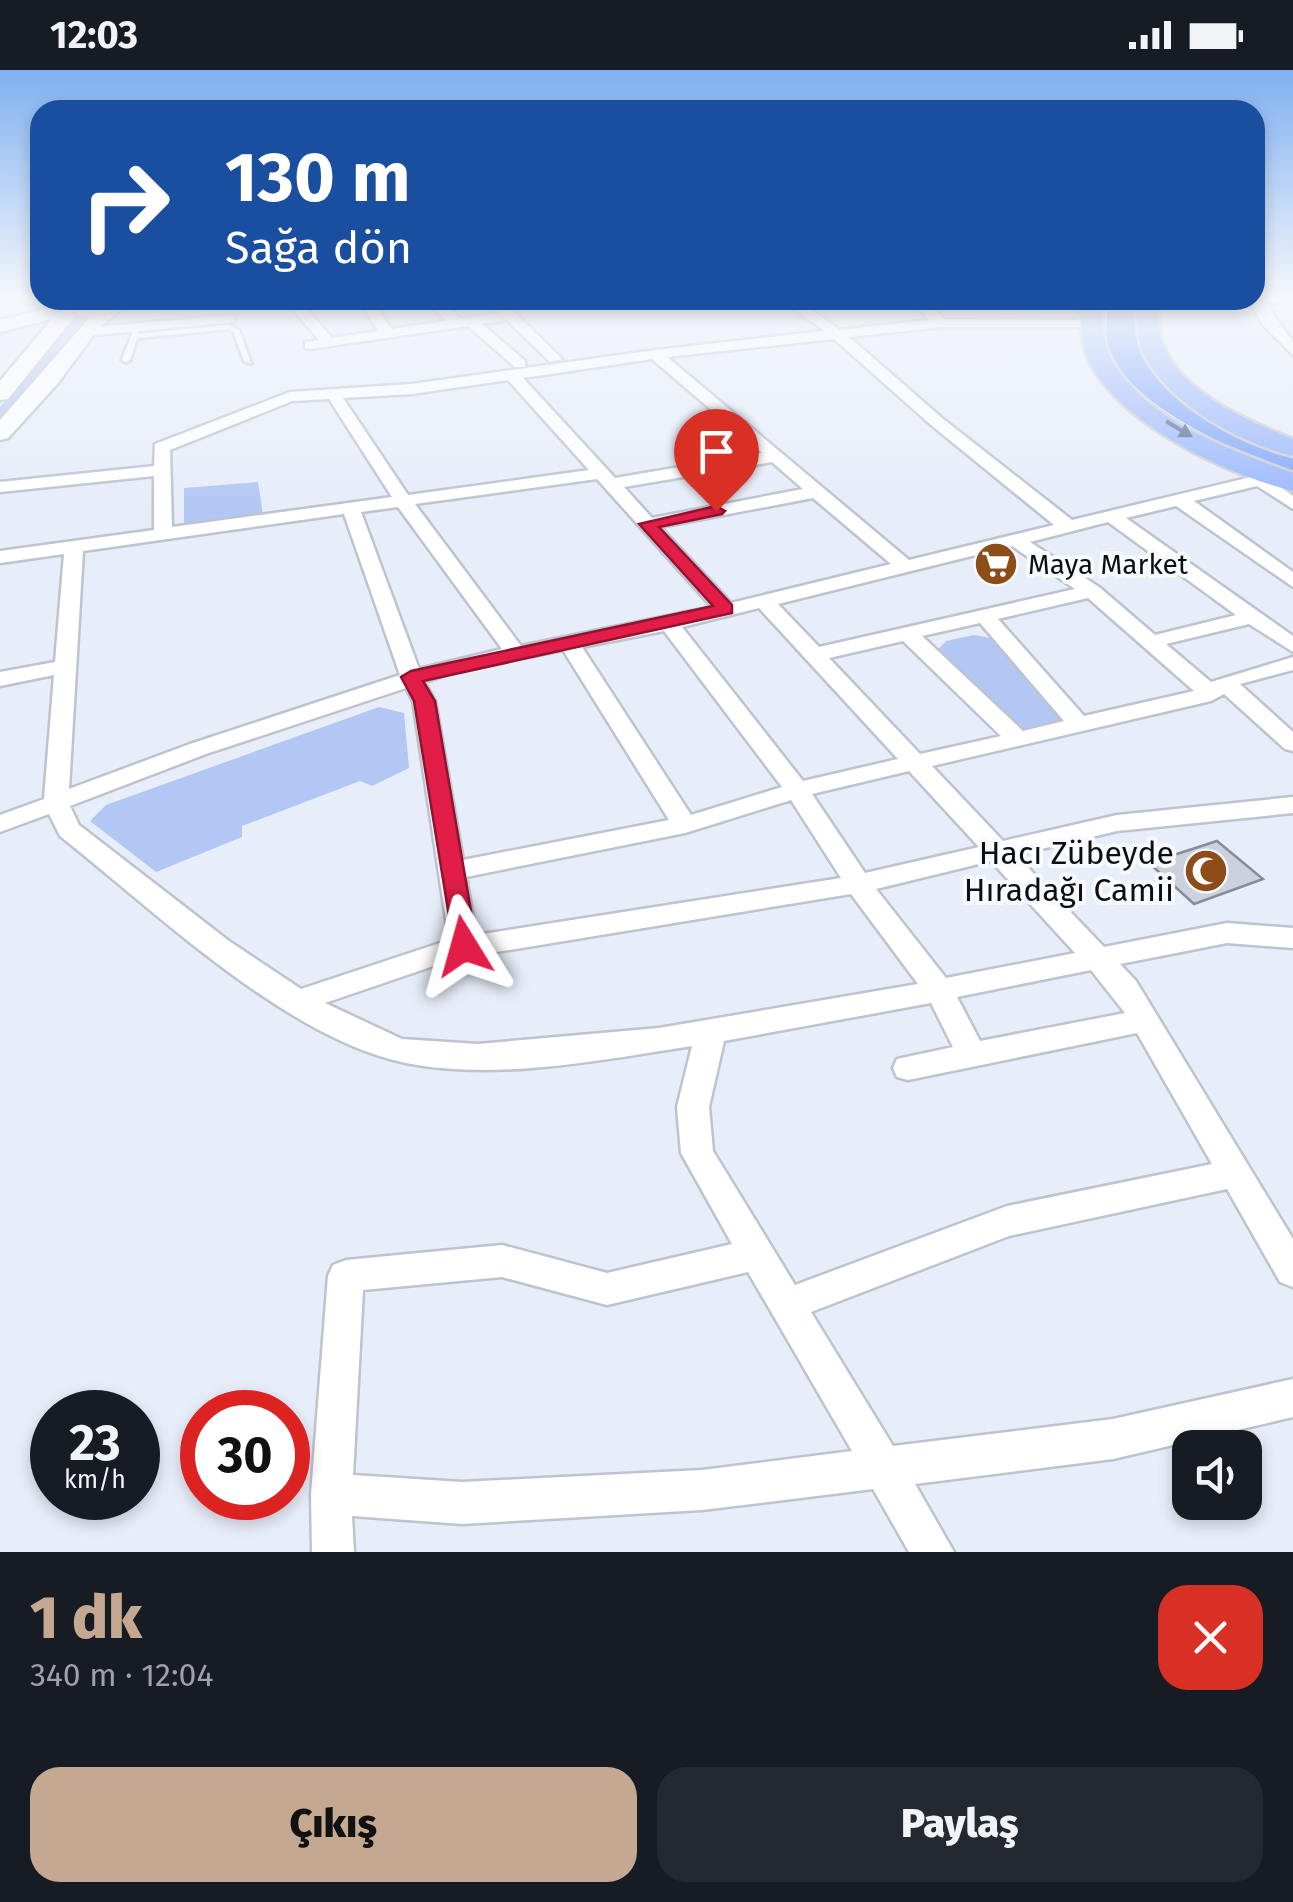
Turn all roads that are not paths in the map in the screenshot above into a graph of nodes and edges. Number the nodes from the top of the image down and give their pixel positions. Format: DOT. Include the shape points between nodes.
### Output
graph roads {
  1 [pos="24,366"];
  2 [pos="61,366"];
  3 [pos="512,366"];
  4 [pos="549,366"];
  5 [pos="670,366"];
  6 [pos="876,366"];
  7 [pos="1106,366"];
  8 [pos="1163,366"];
  9 [pos="516,370"];
  10 [pos="0,394"];
  11 [pos="335,396"];
  12 [pos="0,433"];
  13 [pos="1288,444"];
  14 [pos="778,456"];
  15 [pos="163,470"];
  16 [pos="606,479"];
  17 [pos="1277,480"];
  18 [pos="0,487"];
  19 [pos="820,492"];
  20 [pos="1180,500"];
  21 [pos="404,502"];
  22 [pos="1293,504"];
  23 [pos="351,510"];
  24 [pos="1112,516"];
  25 [pos="647,524"];
  26 [pos="1070,528"];
  27 [pos="163,536"];
  28 [pos="1018,542"];
  29 [pos="74,550"];
  30 [pos="0,557"];
  31 [pos="907,568"];
  32 [pos="1293,581"];
  33 [pos="1092,591"];
  34 [pos="764,602"];
  35 [pos="725,609"];
  36 [pos="984,616"];
  37 [pos="1252,617"];
  38 [pos="668,624"];
  39 [pos="907,634"];
  40 [pos="1150,642"];
  41 [pos="570,645"];
  42 [pos="1293,646"];
  43 [pos="516,654"];
  44 [pos="813,655"];
  45 [pos="1293,663"];
  46 [pos="66,666"];
  47 [pos="411,677"];
  48 [pos="0,679"];
  49 [pos="1217,688"];
  50 [pos="1080,726"];
  51 [pos="1018,739"];
  52 [pos="1293,744"];
  53 [pos="917,764"];
  54 [pos="796,790"];
  55 [pos="56,802"];
  56 [pos="1293,805"];
  57 [pos="0,824"];
  58 [pos="685,824"];
  59 [pos="1000,852"];
  60 [pos="454,871"];
  61 [pos="858,884"];
  62 [pos="1293,938"];
  63 [pos="464,946"];
  64 [pos="1097,957"];
  65 [pos="940,992"];
  66 [pos="296,1002"];
  67 [pos="1144,1020"];
  68 [pos="711,1032"];
  69 [pos="972,1056"];
  70 [pos="908,1068"];
  71 [pos="1235,1173"];
  72 [pos="756,1254"];
  73 [pos="1293,1271"];
  74 [pos="787,1305"];
  75 [pos="1293,1398"];
  76 [pos="886,1470"];
  77 [pos="331,1494"];
  78 [pos="333,1552"];
  79 [pos="933,1552"];
  1 -- 10 [label="main road"];
  2 -- 12 [label="main road"];
  3 -- 9 [label="street"];
  4 -- 9 [label="street"];
  5 -- 14 [label="street"];
  6 -- 26 [label="street"];
  7 -- 17 [label="main road, one-way" via="1118,385 1181,432"];
  8 -- 13 [label="main road" via="1229,418"];
  9 -- 11 [label="street"];
  9 -- 16 [label="street"];
  11 -- 15 [label="street" via="290,398 162,448"];
  11 -- 21 [label="street"];
  14 -- 16 [label="street"];
  14 -- 19 [label="street"];
  15 -- 18 [label="street"];
  15 -- 27 [label="street"];
  16 -- 21 [label="street"];
  16 -- 25 [label="street"];
  17 -- 20 [label="street"];
  17 -- 22 [label="street"];
  19 -- 25 [label="street"];
  19 -- 31 [label="street"];
  20 -- 24 [label="street"];
  20 -- 32 [label="street"];
  21 -- 23 [label="street"];
  21 -- 43 [label="street"];
  23 -- 27 [label="street"];
  23 -- 47 [label="street"];
  24 -- 26 [label="street"];
  24 -- 37 [label="street"];
  25 -- 35 [label="street"];
  26 -- 28 [label="street"];
  27 -- 29 [label="street"];
  28 -- 31 [label="street"];
  28 -- 33 [label="street"];
  29 -- 30 [label="street"];
  29 -- 46 [label="street"];
  31 -- 34 [label="street"];
  33 -- 36 [label="street"];
  33 -- 40 [label="street"];
  34 -- 35 [label="street"];
  34 -- 44 [label="street"];
  35 -- 38 [label="street"];
  36 -- 39 [label="street"];
  36 -- 50 [label="street"];
  37 -- 40 [label="street"];
  37 -- 42 [label="street"];
  38 -- 41 [label="street"];
  38 -- 54 [label="street"];
  39 -- 44 [label="street"];
  39 -- 51 [label="street"];
  40 -- 49 [label="street"];
  41 -- 43 [label="street"];
  41 -- 58 [label="street"];
  43 -- 47 [label="street"];
  44 -- 53 [label="street"];
  45 -- 49 [label="street"];
  46 -- 48 [label="street"];
  46 -- 55 [label="street"];
  47 -- 55 [label="street"];
  47 -- 60 [label="street" via="424,701"];
  49 -- 50 [label="street"];
  49 -- 52 [label="street"];
  50 -- 51 [label="street"];
  51 -- 53 [label="street"];
  53 -- 54 [label="street"];
  53 -- 59 [label="street"];
  54 -- 58 [label="street"];
  54 -- 61 [label="street"];
  55 -- 57 [label="street"];
  55 -- 66 [label="street" via="68,830"];
  56 -- 59 [label="street" via="1116,822"];
  58 -- 60 [label="street"];
  59 -- 61 [label="street"];
  59 -- 64 [label="street"];
  60 -- 63 [label="street"];
  61 -- 63 [label="street"];
  61 -- 65 [label="street"];
  62 -- 64 [label="street" via="1226,933"];
  63 -- 66 [label="street"];
  64 -- 65 [label="street"];
  64 -- 67 [label="street"];
  65 -- 68 [label="street"];
  65 -- 69 [label="street"];
  66 -- 68 [label="street" via="383,1046 437,1053 520,1054"];
  67 -- 69 [label="street"];
  67 -- 71 [label="street"];
  68 -- 72 [label="street" via="693,1107 697,1153"];
  69 -- 70 [label="street"];
  71 -- 73 [label="street"];
  71 -- 74 [label="street" via="1007,1221"];
  72 -- 74 [label="street"];
  72 -- 77 [label="street" via="606,1289 502,1261 346,1276"];
  74 -- 76 [label="street"];
  75 -- 76 [label="street" via="1113,1439"];
  76 -- 77 [label="street" via="702,1490 462,1503"];
  76 -- 79 [label="street"];
  77 -- 78 [label="street"];
}
